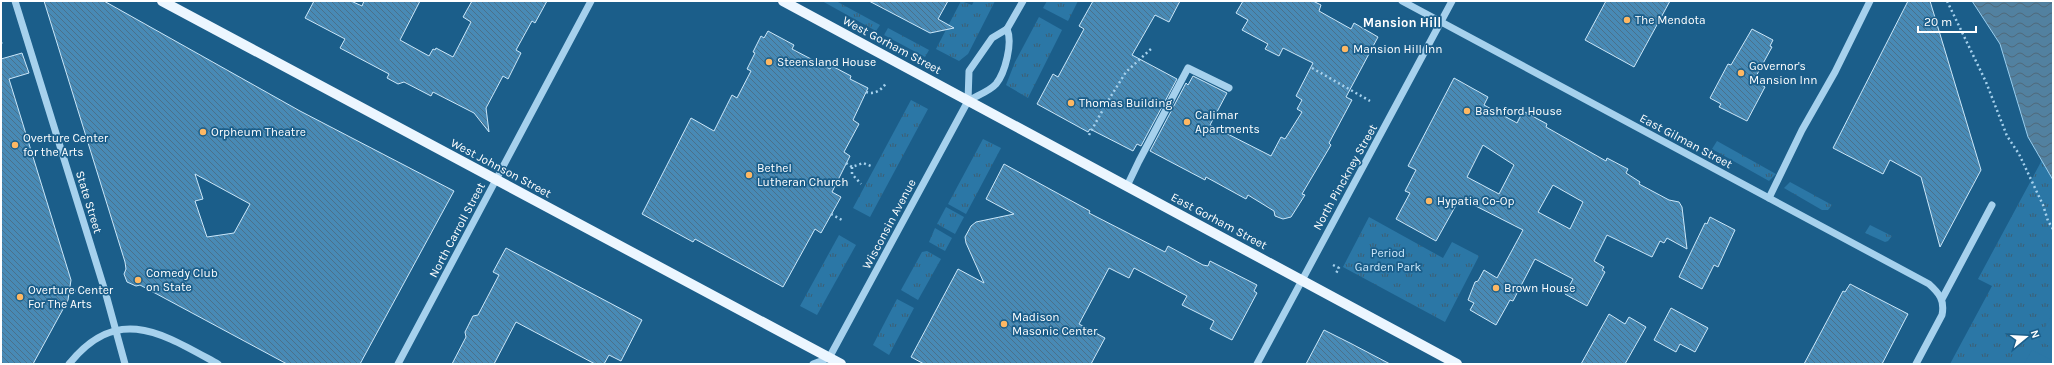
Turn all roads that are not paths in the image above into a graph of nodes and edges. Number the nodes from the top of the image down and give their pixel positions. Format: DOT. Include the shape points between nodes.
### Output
graph roads {
  1 [pos="15,1"];
  2 [pos="162,1"];
  3 [pos="591,1"];
  4 [pos="783,1"];
  5 [pos="1023,1"];
  6 [pos="1402,1"];
  7 [pos="1452,1"];
  8 [pos="1870,1"];
  9 [pos="1440,22"];
  10 [pos="1007,29"];
  11 [pos="1229,88"];
  12 [pos="968,101"];
  13 [pos="496,180"];
  14 [pos="1127,186"];
  15 [pos="1769,198"];
  16 [pos="1992,205"];
  17 [pos="1302,280"];
  18 [pos="1942,299"];
  19 [pos="116,331"];
  20 [pos="829,361"];
  21 [pos="69,364"];
  22 [pos="125,364"];
  23 [pos="218,364"];
  24 [pos="398,364"];
  25 [pos="813,364"];
  26 [pos="841,364"];
  27 [pos="1257,364"];
  28 [pos="1457,364"];
  29 [pos="1916,364"];
  1 -- 19 [label="street, State Street"];
  2 -- 13 [label="main road, West Johnson Street"];
  3 -- 13 [label="street, North Carroll Street"];
  4 -- 12 [label="main road, West Gorham Street"];
  5 -- 10 [label="street, Wisconsin Avenue"];
  6 -- 9 [label="street, East Gilman Street"];
  7 -- 9 [label="street, North Pinckney Street"];
  8 -- 15 [label="street"];
  9 -- 15 [label="street, East Gilman Street"];
  9 -- 17 [label="street, North Pinckney Street"];
  10 -- 12 [label="street, Wisconsin Avenue" via="992,38 969,70"];
  10 -- 12 [label="street" via="1010,35 1009,49 996,85"];
  11 -- 14 [label="street" via="1188,68"];
  12 -- 14 [label="main road, East Gorham Street"];
  12 -- 20 [label="street, Wisconsin Avenue"];
  13 -- 20 [label="main road, West Johnson Street"];
  13 -- 24 [label="street, North Carroll Street"];
  14 -- 17 [label="main road, East Gorham Street"];
  15 -- 18 [label="street, East Gilman Street" via="1929,284"];
  16 -- 18 [label="street"];
  17 -- 27 [label="street, North Pinckney Street"];
  17 -- 28 [label="main road, East Gorham Street"];
  18 -- 29 [label="street" via="1942,315"];
  19 -- 21 [label="street" via="92,340"];
  19 -- 22 [label="street, State Street"];
  19 -- 23 [label="street" via="129,328 156,332"];
  20 -- 25 [label="street"];
  20 -- 26 [label="main road, West Johnson Street"];
}
